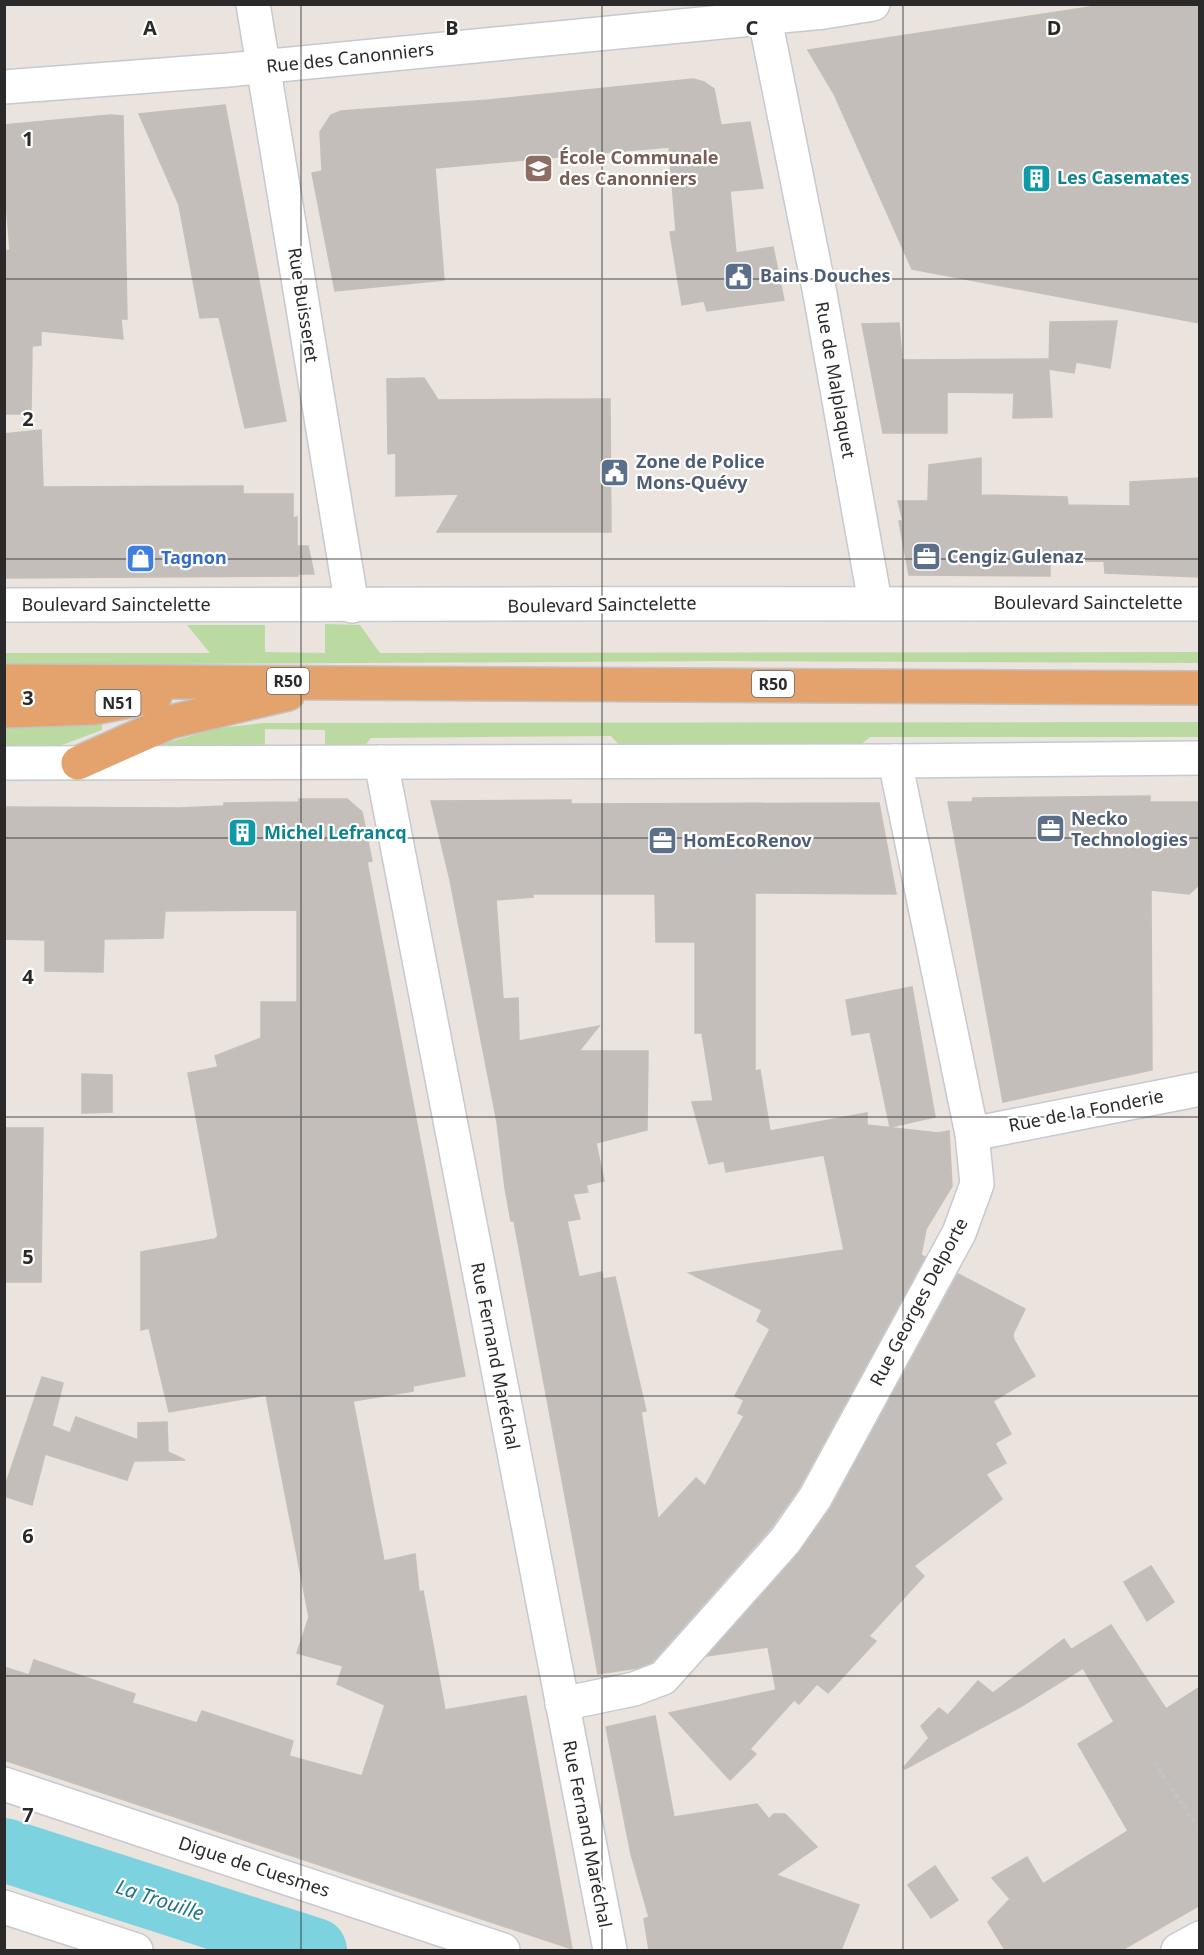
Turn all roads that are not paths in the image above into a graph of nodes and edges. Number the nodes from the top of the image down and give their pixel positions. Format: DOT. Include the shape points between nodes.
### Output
graph roads {
  1 [pos="254,4"];
  2 [pos="873,4"];
  3 [pos="764,11"];
  4 [pos="265,66"];
  5 [pos="4,87"];
  6 [pos="874,602"];
  7 [pos="1200,604"];
  8 [pos="4,605"];
  9 [pos="352,606"];
  10 [pos="4,681"];
  11 [pos="231,681"];
  12 [pos="346,681"];
  13 [pos="1200,688"];
  14 [pos="4,711"];
  15 [pos="1200,758"];
  16 [pos="895,761"];
  17 [pos="381,762"];
  18 [pos="4,763"];
  19 [pos="78,763"];
  20 [pos="1200,1089"];
  21 [pos="972,1134"];
  22 [pos="562,1704"];
  23 [pos="4,1784"];
  24 [pos="4,1907"];
  25 [pos="1200,1938"];
  26 [pos="136,1950"];
  27 [pos="502,1950"];
  28 [pos="609,1950"];
  29 [pos="1178,1950"];
  1 -- 4 [label="street, Rue Buisseret"];
  2 -- 3 [label="street, Rue des Canonniers"];
  3 -- 4 [label="street, Rue des Canonniers"];
  3 -- 6 [label="street, Rue de Malplaquet" via="820,294"];
  4 -- 5 [label="street, Rue des Canonniers"];
  4 -- 9 [label="street, Rue Buisseret"];
  6 -- 7 [label="street, Boulevard Sainctelette"];
  6 -- 9 [label="street, Boulevard Sainctelette"];
  8 -- 9 [label="street, Boulevard Sainctelette"];
  10 -- 11 [label="highway, R50"];
  11 -- 12 [label="highway, R50"];
  11 -- 14 [label="highway, N51" via="93,708"];
  12 -- 13 [label="highway, R50"];
  12 -- 19 [label="highway" via="170,722"];
  15 -- 16 [label="street"];
  16 -- 17 [label="street"];
  16 -- 21 [label="street, Rue Georges Delporte"];
  17 -- 19 [label="street"];
  17 -- 22 [label="street, Rue Fernand Maréchal"];
  18 -- 19 [label="street"];
  20 -- 21 [label="street, Rue de la Fonderie"];
  21 -- 22 [label="street, Rue Georges Delporte" via="977,1184 959,1233 815,1498 785,1541 663,1678 634,1689"];
  22 -- 28 [label="street, Rue Fernand Maréchal"];
  23 -- 27 [label="street, Digue de Cuesmes"];
  24 -- 26 [label="street"];
  25 -- 29 [label="street"];
}
